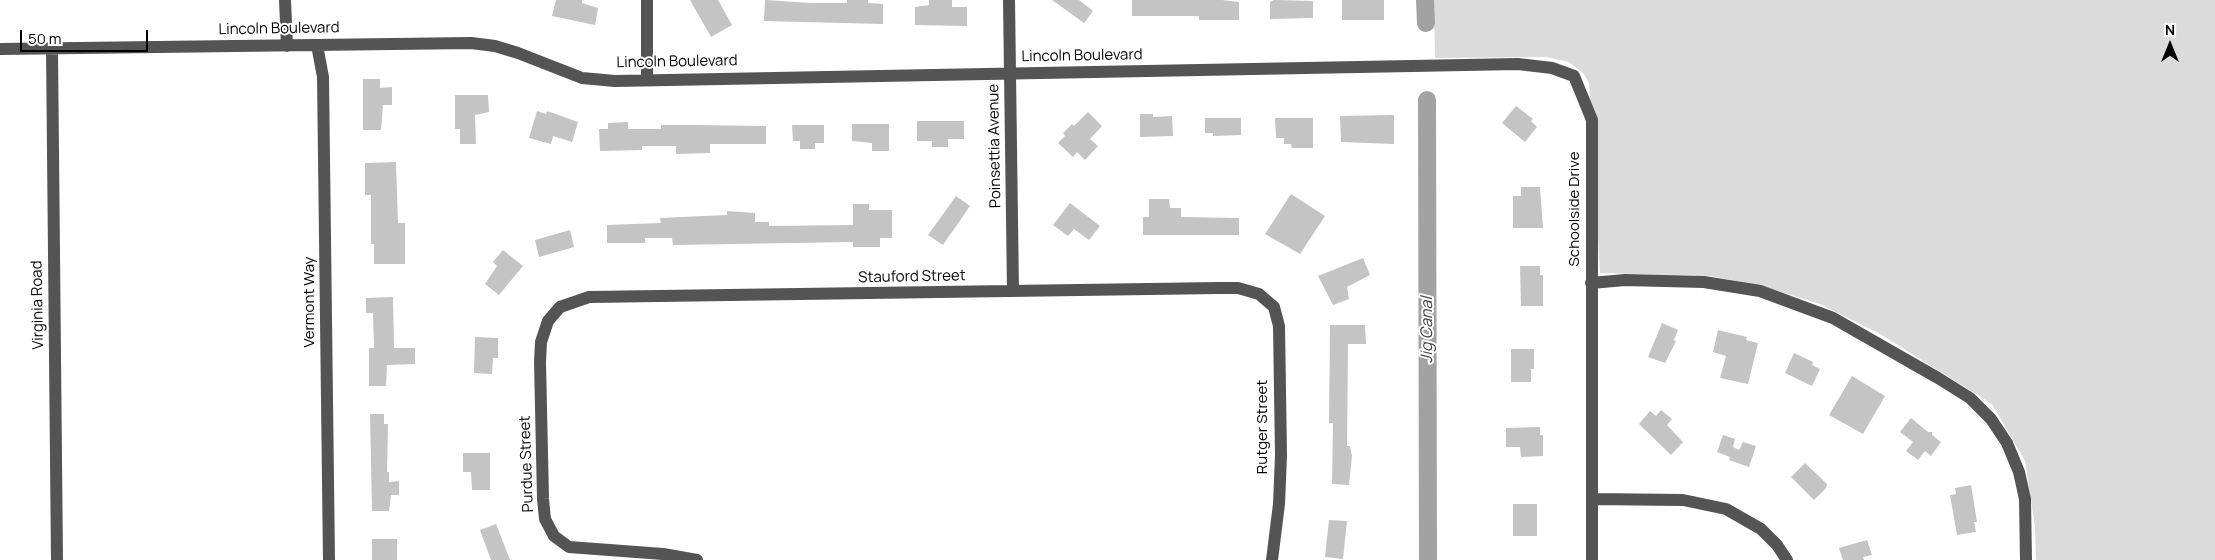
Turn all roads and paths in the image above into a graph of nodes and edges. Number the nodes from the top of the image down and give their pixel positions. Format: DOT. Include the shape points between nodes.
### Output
graph roads {
  1 [pos="285,0"];
  2 [pos="647,0"];
  3 [pos="1009,0"];
  4 [pos="317,45"];
  5 [pos="287,46"];
  6 [pos="0,49"];
  7 [pos="52,49"];
  8 [pos="1362,67"];
  9 [pos="1010,74"];
  10 [pos="647,80"];
  11 [pos="1591,283"];
  12 [pos="1013,291"];
  13 [pos="1264,298"];
  14 [pos="560,307"];
  15 [pos="1592,499"];
  16 [pos="58,560"];
  17 [pos="329,560"];
  18 [pos="697,560"];
  19 [pos="1272,560"];
  20 [pos="1592,560"];
  21 [pos="1787,560"];
  22 [pos="2026,560"];
  1 -- 5 [label="street"];
  2 -- 10 [label="street"];
  3 -- 9 [label="street, Poinsettia Avenue"];
  4 -- 5 [label="street, Lincoln Boulevard"];
  4 -- 10 [label="street, Lincoln Boulevard" via="471,43 503,49 582,78"];
  4 -- 17 [label="street, Vermont Way" via="323,86"];
  5 -- 7 [label="street, Lincoln Boulevard"];
  6 -- 7 [label="street, Lincoln Boulevard"];
  7 -- 16 [label="street, Virginia Road"];
  8 -- 9 [label="street, Lincoln Boulevard"];
  8 -- 11 [label="street, Schoolside Drive" via="1518,64 1552,68 1574,76 1592,120"];
  9 -- 10 [label="street, Lincoln Boulevard"];
  9 -- 12 [label="street, Poinsettia Avenue"];
  11 -- 15 [label="street, Schoolside Drive"];
  11 -- 22 [label="street" via="1625,280 1704,282 1760,291 1833,318 1970,398 2008,443 2019,472 2025,499"];
  12 -- 13 [label="street, Stauford Street" via="1229,288"];
  12 -- 14 [label="street, Stauford Street" via="589,297"];
  13 -- 19 [label="street, Rutger Street" via="1274,307 1279,326 1281,455"];
  14 -- 18 [label="street, Purdue Street" via="548,321 541,342 540,362 543,499 546,519 554,536 569,547 663,554"];
  15 -- 20 [label="street, Schoolside Drive"];
  15 -- 21 [label="street" via="1683,500 1726,509 1761,529"];
}
